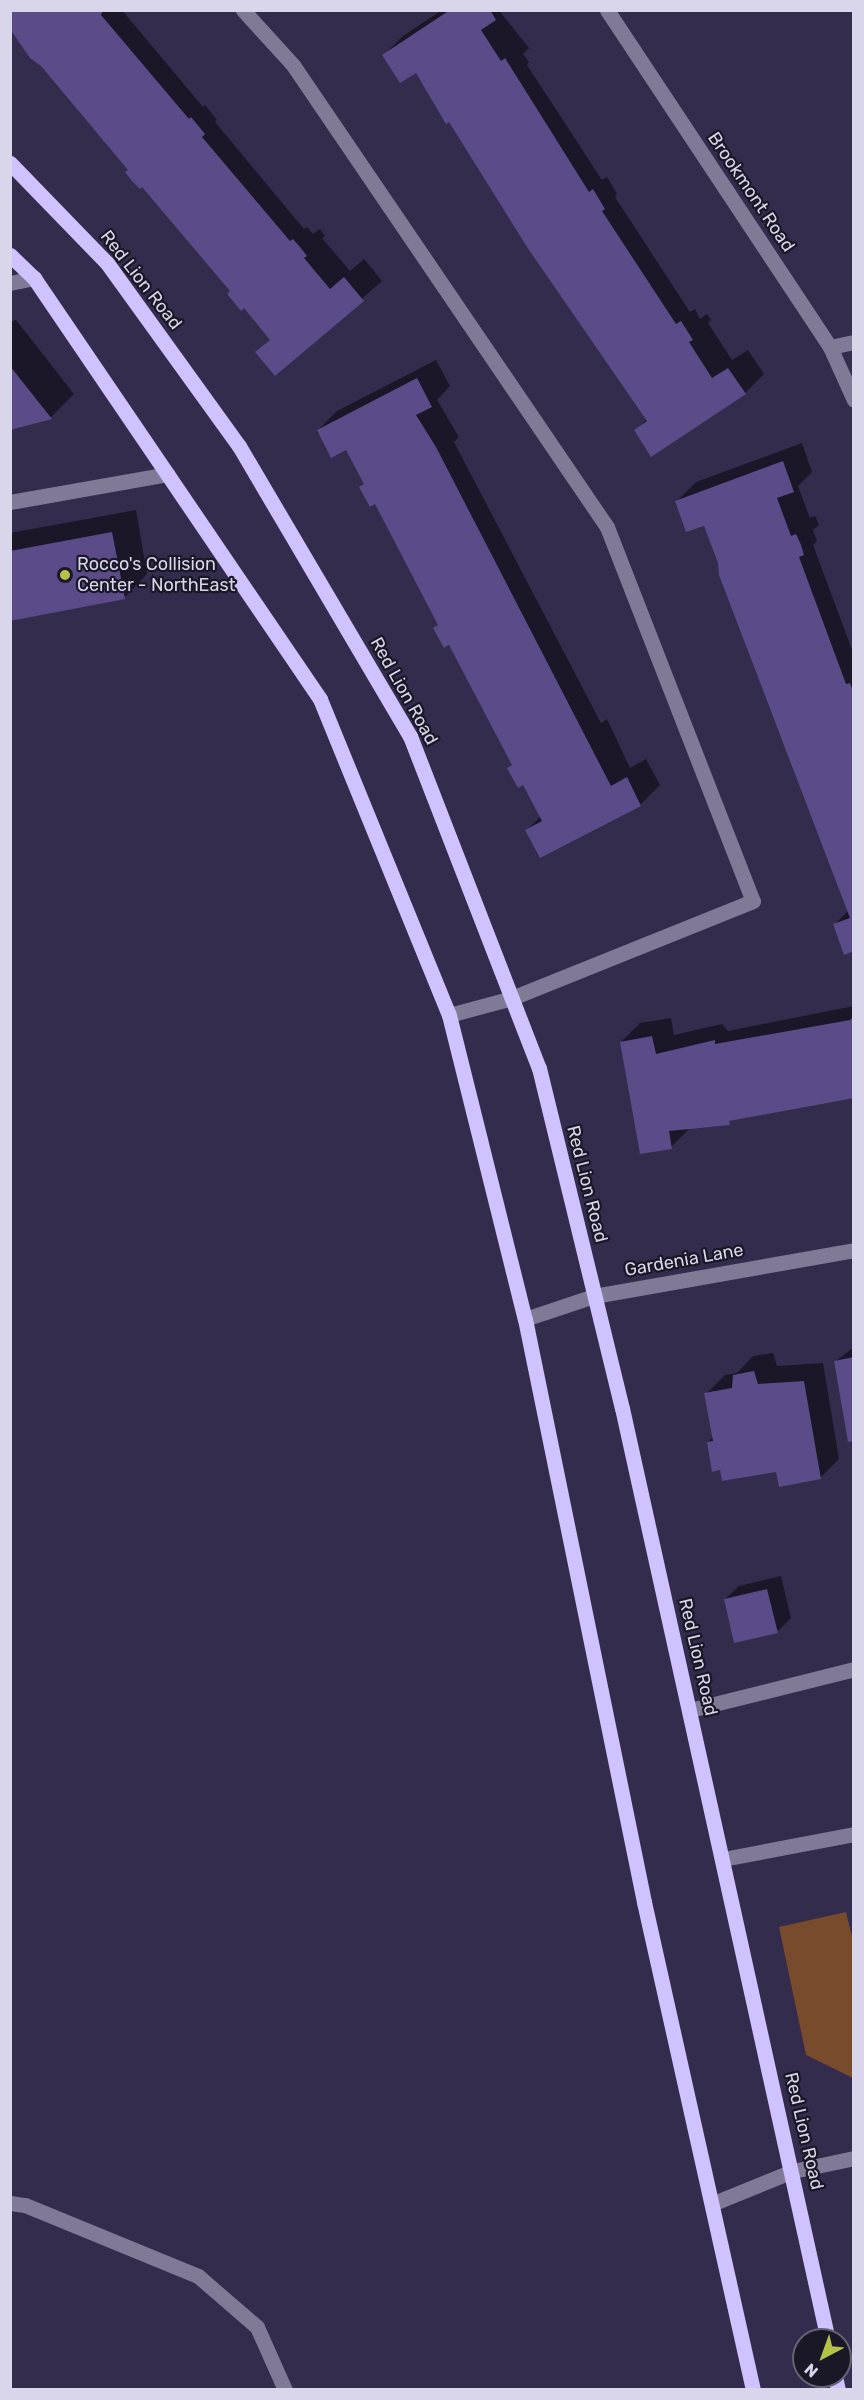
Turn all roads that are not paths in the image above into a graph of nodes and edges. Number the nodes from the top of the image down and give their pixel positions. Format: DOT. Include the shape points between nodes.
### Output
graph roads {
  1 [pos="243,10"];
  2 [pos="607,10"];
  3 [pos="10,163"];
  4 [pos="10,255"];
  5 [pos="34,278"];
  6 [pos="10,283"];
  7 [pos="854,342"];
  8 [pos="830,347"];
  9 [pos="854,400"];
  10 [pos="168,474"];
  11 [pos="10,502"];
  12 [pos="512,998"];
  13 [pos="449,1015"];
  14 [pos="854,1250"];
  15 [pos="594,1296"];
  16 [pos="525,1319"];
  17 [pos="854,1669"];
  18 [pos="690,1710"];
  19 [pos="854,1834"];
  20 [pos="723,1859"];
  21 [pos="854,2158"];
  22 [pos="793,2171"];
  23 [pos="10,2203"];
  24 [pos="714,2204"];
  25 [pos="826,2328"];
  26 [pos="285,2390"];
  27 [pos="753,2390"];
  1 -- 12 [label="street" via="293,65 607,527 753,901"];
  2 -- 8 [label="street, Brookmont Road"];
  3 -- 12 [label="main road, Red Lion Road" via="107,263 239,446 410,736"];
  4 -- 5 [label="main road"];
  5 -- 6 [label="street"];
  5 -- 10 [label="main road"];
  7 -- 8 [label="street"];
  8 -- 9 [label="street, Brookmont Road"];
  10 -- 11 [label="street"];
  10 -- 13 [label="main road" via="320,699"];
  12 -- 13 [label="street"];
  12 -- 15 [label="main road, Red Lion Road" via="539,1068"];
  13 -- 16 [label="main road"];
  14 -- 15 [label="street, Gardenia Lane"];
  15 -- 16 [label="street, Gardenia Lane"];
  15 -- 18 [label="main road, Red Lion Road"];
  16 -- 24 [label="main road" via="644,1902"];
  17 -- 18 [label="street"];
  18 -- 20 [label="main road, Red Lion Road"];
  19 -- 20 [label="street"];
  20 -- 22 [label="main road, Red Lion Road"];
  21 -- 22 [label="street"];
  22 -- 24 [label="street"];
  22 -- 25 [label="main road, Red Lion Road"];
  23 -- 26 [label="street" via="25,2205 198,2276 257,2327"];
  24 -- 27 [label="main road"];
}
